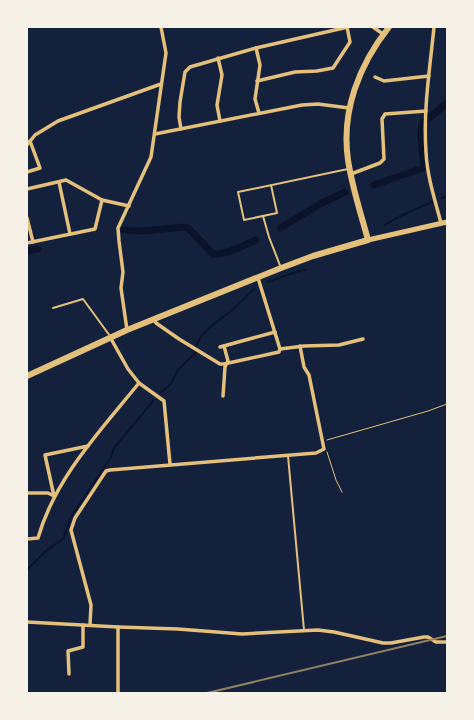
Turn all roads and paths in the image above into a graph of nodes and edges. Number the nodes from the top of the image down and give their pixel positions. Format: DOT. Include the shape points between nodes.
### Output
graph roads {
  1 [pos="161,27"];
  2 [pos="348,27"];
  3 [pos="373,27"];
  4 [pos="389,27"];
  5 [pos="434,27"];
  6 [pos="383,34"];
  7 [pos="256,48"];
  8 [pos="218,58"];
  9 [pos="429,76"];
  10 [pos="375,77"];
  11 [pos="257,81"];
  12 [pos="161,84"];
  13 [pos="350,108"];
  14 [pos="426,111"];
  15 [pos="259,113"];
  16 [pos="220,121"];
  17 [pos="181,129"];
  18 [pos="155,134"];
  19 [pos="30,141"];
  20 [pos="27,145"];
  21 [pos="350,171"];
  22 [pos="27,172"];
  23 [pos="59,182"];
  24 [pos="271,185"];
  25 [pos="27,189"];
  26 [pos="102,200"];
  27 [pos="129,206"];
  28 [pos="263,216"];
  29 [pos="27,218"];
  30 [pos="444,222"];
  31 [pos="70,234"];
  32 [pos="368,240"];
  33 [pos="33,242"];
  34 [pos="27,243"];
  35 [pos="281,268"];
  36 [pos="258,278"];
  37 [pos="53,308"];
  38 [pos="154,319"];
  39 [pos="127,330"];
  40 [pos="275,332"];
  41 [pos="110,337"];
  42 [pos="363,339"];
  43 [pos="300,346"];
  44 [pos="280,349"];
  45 [pos="227,363"];
  46 [pos="27,376"];
  47 [pos="139,383"];
  48 [pos="223,396"];
  49 [pos="447,404"];
  50 [pos="322,441"];
  51 [pos="88,446"];
  52 [pos="324,449"];
  53 [pos="288,454"];
  54 [pos="170,464"];
  55 [pos="342,492"];
  56 [pos="27,493"];
  57 [pos="54,496"];
  58 [pos="27,539"];
  59 [pos="27,622"];
  60 [pos="83,625"];
  61 [pos="90,625"];
  62 [pos="118,627"];
  63 [pos="304,630"];
  64 [pos="447,642"];
  65 [pos="68,674"];
  66 [pos="118,693"];
  1 -- 12 [label="street" via="166,53"];
  2 -- 7 [label="street"];
  2 -- 11 [label="street" via="350,42 333,68 295,72"];
  3 -- 6 [label="street"];
  4 -- 6 [label="highway"];
  5 -- 9 [label="street"];
  6 -- 13 [label="highway" via="363,67"];
  7 -- 8 [label="street"];
  7 -- 11 [label="street" via="260,65"];
  8 -- 16 [label="street" via="222,75 217,105"];
  8 -- 17 [label="street" via="185,72 180,102"];
  9 -- 10 [label="street" via="384,80"];
  9 -- 14 [label="street"];
  11 -- 15 [label="street" via="255,99"];
  12 -- 18 [label="street"];
  12 -- 19 [label="street" via="58,121"];
  13 -- 15 [label="street" via="318,104"];
  13 -- 21 [label="highway" via="347,136"];
  14 -- 21 [label="street" via="385,114 382,119 384,159 380,163"];
  14 -- 30 [label="street" via="427,162 435,201"];
  15 -- 16 [label="street"];
  16 -- 17 [label="street"];
  17 -- 18 [label="street"];
  18 -- 27 [label="street" via="151,157"];
  19 -- 20 [label="street"];
  19 -- 22 [label="street" via="40,168"];
  21 -- 24 [label="lane"];
  21 -- 32 [label="highway"];
  23 -- 25 [label="street"];
  23 -- 26 [label="street" via="66,180"];
  23 -- 31 [label="street"];
  24 -- 28 [label="lane" via="277,213"];
  24 -- 28 [label="lane" via="238,192 244,220"];
  26 -- 27 [label="street"];
  26 -- 31 [label="street" via="94,229"];
  27 -- 39 [label="street" via="118,228 123,272 121,288"];
  28 -- 35 [label="lane"];
  29 -- 33 [label="street"];
  30 -- 32 [label="main road"];
  31 -- 33 [label="street"];
  32 -- 35 [label="highway"];
  33 -- 34 [label="street"];
  35 -- 36 [label="highway"];
  36 -- 38 [label="highway"];
  36 -- 40 [label="street"];
  37 -- 41 [label="lane" via="83,299"];
  38 -- 39 [label="highway"];
  38 -- 45 [label="street" via="156,323 209,358 220,364"];
  39 -- 41 [label="highway"];
  40 -- 44 [label="street"];
  40 -- 45 [label="street" via="222,346"];
  41 -- 46 [label="highway"];
  41 -- 47 [label="street"];
  42 -- 43 [label="street" via="339,345"];
  43 -- 44 [label="street"];
  43 -- 50 [label="street" via="304,367 309,375"];
  44 -- 45 [label="street" via="279,352"];
  45 -- 48 [label="street"];
  47 -- 51 [label="street"];
  47 -- 54 [label="street" via="164,402"];
  49 -- 50 [label="path"];
  50 -- 52 [label="street"];
  51 -- 57 [label="street"];
  51 -- 57 [label="street" via="44,455"];
  52 -- 53 [label="street" via="316,453"];
  52 -- 55 [label="path"];
  53 -- 54 [label="street"];
  53 -- 63 [label="lane"];
  54 -- 61 [label="street" via="106,471 73,521 71,533 91,605"];
  56 -- 57 [label="street" via="48,493"];
  57 -- 58 [label="street" via="38,538"];
  59 -- 60 [label="street"];
  60 -- 61 [label="street"];
  60 -- 65 [label="street" via="83,647 68,652"];
  61 -- 62 [label="street"];
  62 -- 63 [label="street" via="242,634"];
  62 -- 66 [label="street"];
  63 -- 64 [label="street" via="334,632 383,643 424,637 436,642"];
}
